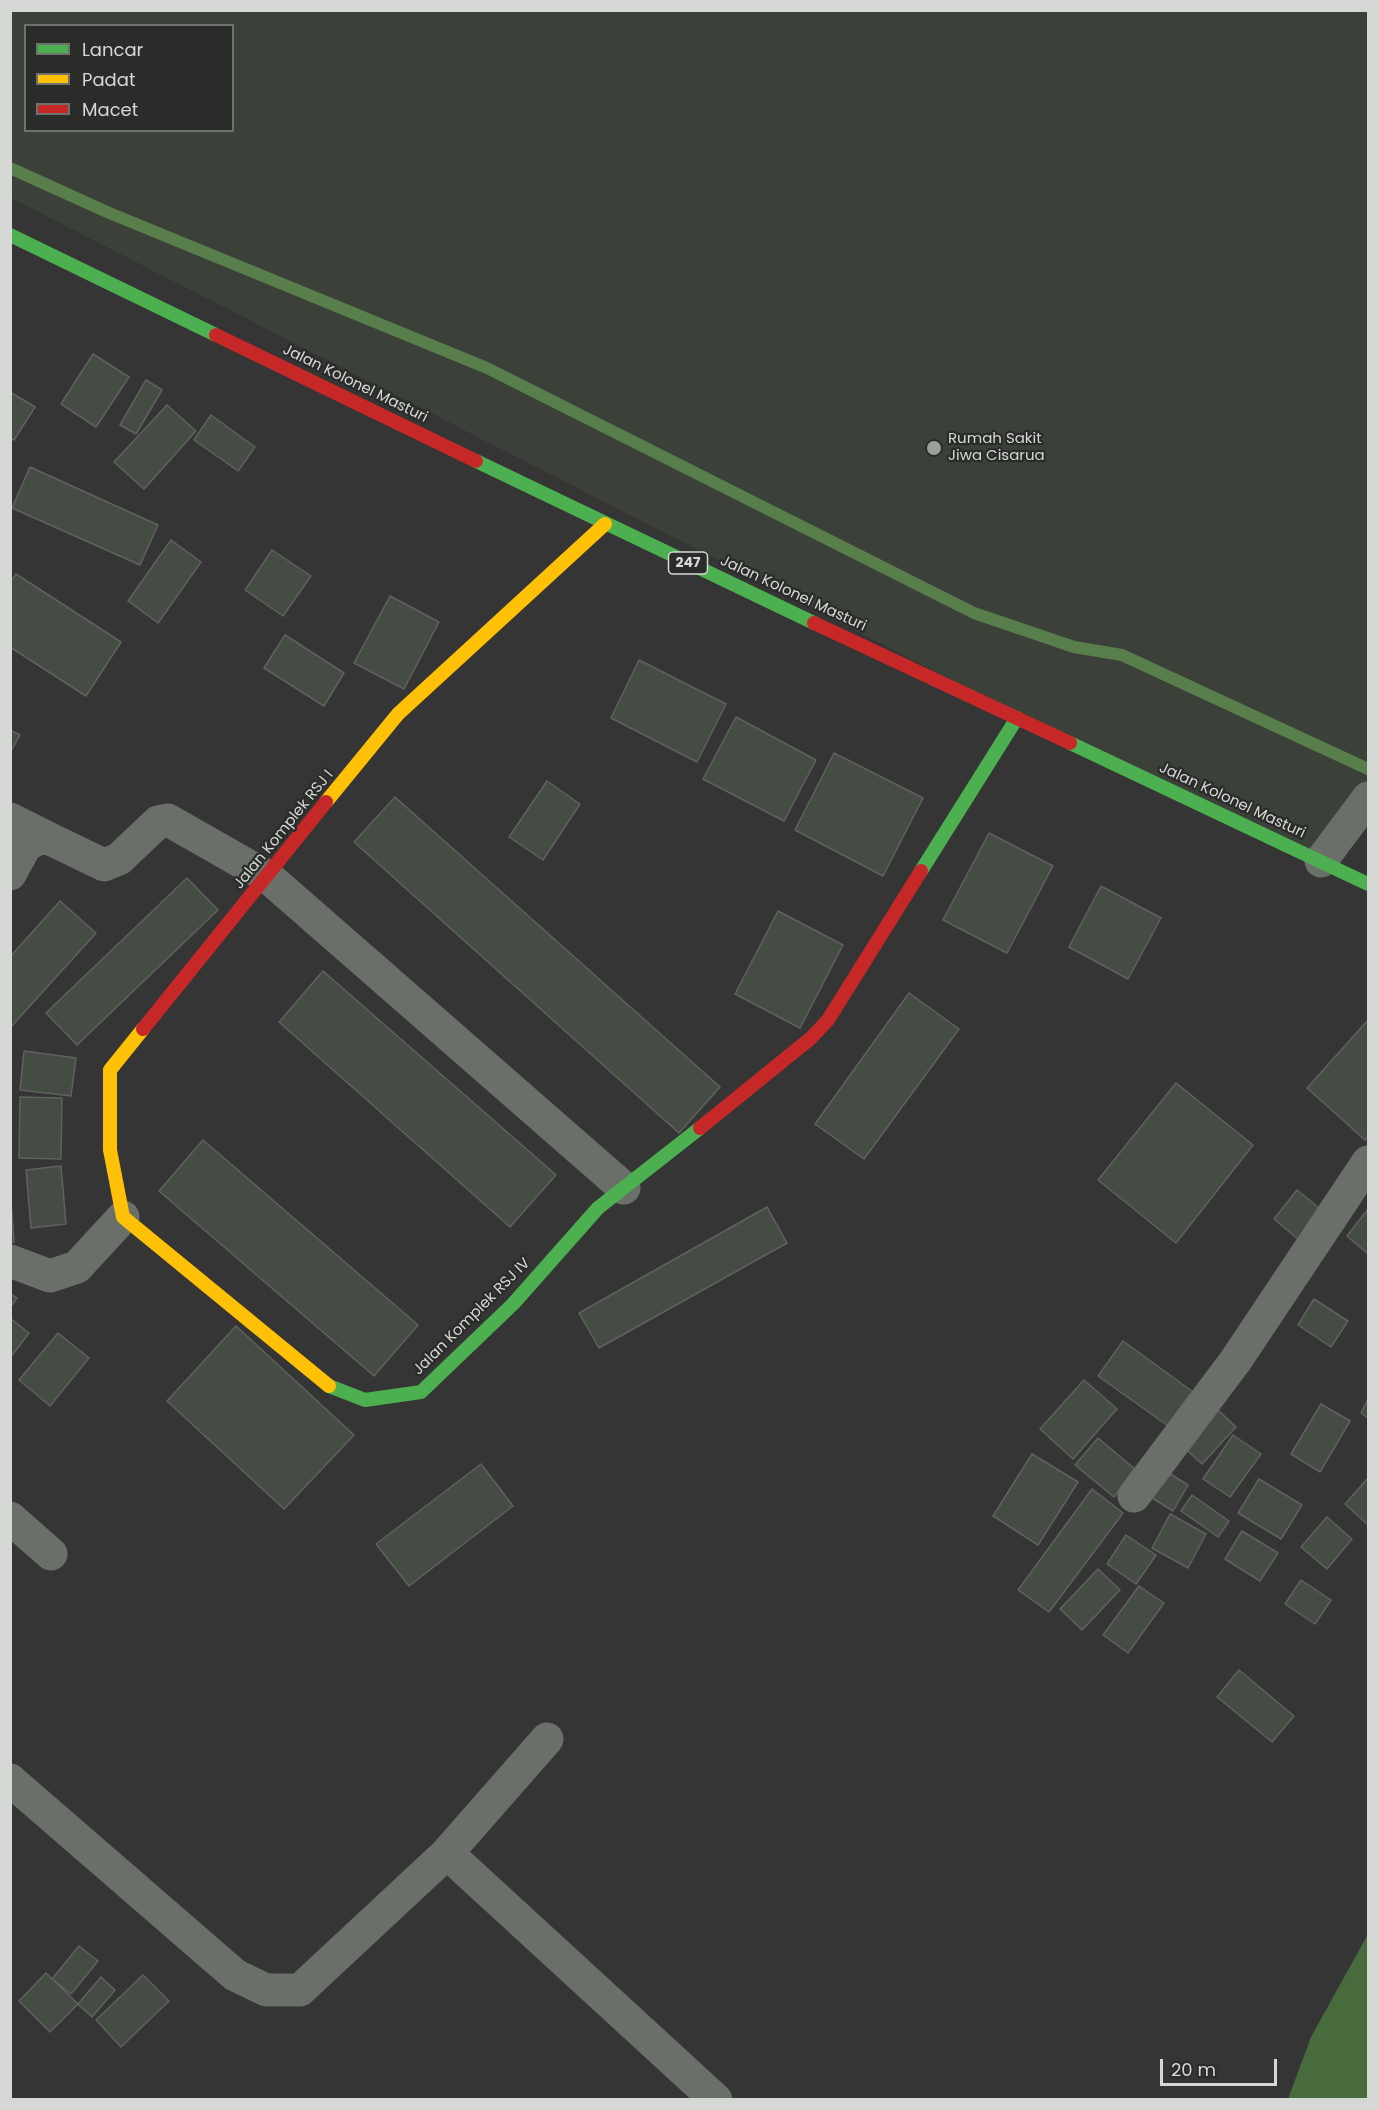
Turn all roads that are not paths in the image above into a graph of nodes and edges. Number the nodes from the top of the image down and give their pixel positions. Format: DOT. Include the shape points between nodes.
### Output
graph roads {
  1 [pos="10,235"];
  2 [pos="605,524"];
  3 [pos="1017,718"];
  4 [pos="1368,798"];
  5 [pos="10,819"];
  6 [pos="48,838"];
  7 [pos="1321,861"];
  8 [pos="10,874"];
  9 [pos="268,877"];
  10 [pos="1368,884"];
  11 [pos="1368,1162"];
  12 [pos="624,1188"];
  13 [pos="123,1217"];
  14 [pos="10,1261"];
  15 [pos="1134,1496"];
  16 [pos="10,1518"];
  17 [pos="51,1554"];
  18 [pos="547,1739"];
  19 [pos="10,1780"];
  20 [pos="447,1852"];
  21 [pos="716,2100"];
  1 -- 2 [label="street, Jalan Kolonel Masturi / 247"];
  2 -- 3 [label="street, Jalan Kolonel Masturi / 247"];
  2 -- 9 [label="street, Jalan Komplek RSJ I" via="398,714"];
  3 -- 7 [label="street, Jalan Kolonel Masturi / 247"];
  3 -- 12 [label="street, Jalan Komplek RSJ IV" via="828,1020 802,1046"];
  4 -- 7 [label="street"];
  5 -- 6 [label="street"];
  6 -- 8 [label="street" via="26,846"];
  6 -- 9 [label="street" via="104,865 119,859 158,822 168,820"];
  7 -- 10 [label="street, Jalan Kolonel Masturi / 247"];
  9 -- 12 [label="street"];
  9 -- 13 [label="street, Jalan Komplek RSJ I" via="110,1070 110,1150"];
  11 -- 15 [label="street" via="1236,1360"];
  12 -- 13 [label="street, Jalan Komplek RSJ IV" via="598,1208 513,1304 421,1392 365,1400 327,1385"];
  13 -- 14 [label="street" via="77,1267 50,1276"];
  16 -- 17 [label="street"];
  18 -- 20 [label="street"];
  19 -- 20 [label="street" via="235,1976 266,1990 300,1990"];
  20 -- 21 [label="street"];
}
